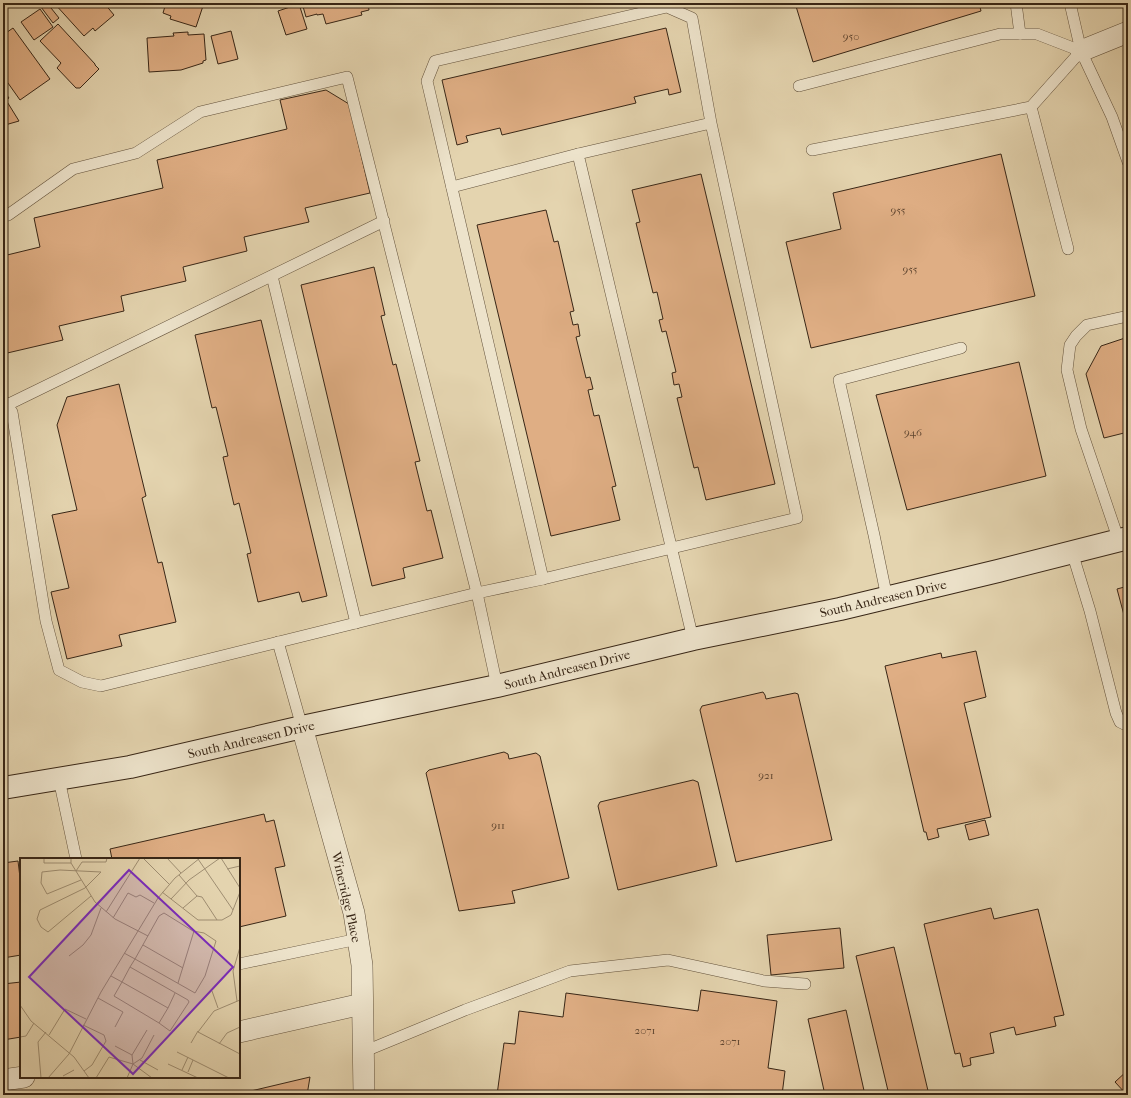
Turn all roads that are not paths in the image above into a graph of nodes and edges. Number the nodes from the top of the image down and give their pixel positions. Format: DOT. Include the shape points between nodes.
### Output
graph roads {
  1 [pos="1016,3"];
  2 [pos="1070,3"];
  3 [pos="1128,32"];
  4 [pos="1020,34"];
  5 [pos="1081,51"];
  6 [pos="798,86"];
  7 [pos="1031,107"];
  8 [pos="711,123"];
  9 [pos="812,150"];
  10 [pos="578,154"];
  11 [pos="1128,162"];
  12 [pos="452,187"];
  13 [pos="3,216"];
  14 [pos="384,222"];
  15 [pos="1068,248"];
  16 [pos="272,276"];
  17 [pos="1128,316"];
  18 [pos="961,348"];
  19 [pos="5,402"];
  20 [pos="1123,539"];
  21 [pos="672,548"];
  22 [pos="1072,552"];
  23 [pos="543,579"];
  24 [pos="477,593"];
  25 [pos="887,598"];
  26 [pos="356,623"];
  27 [pos="693,639"];
  28 [pos="278,642"];
  29 [pos="497,686"];
  30 [pos="302,726"];
  31 [pos="1128,726"];
  32 [pos="60,779"];
  33 [pos="3,788"];
  34 [pos="76,858"];
  35 [pos="358,939"];
  36 [pos="240,964"];
  37 [pos="805,984"];
  38 [pos="362,1004"];
  39 [pos="240,1032"];
  40 [pos="363,1052"];
  41 [pos="20,1078"];
  42 [pos="3,1080"];
  43 [pos="364,1095"];
  1 -- 4 [label="lane"];
  2 -- 5 [label="lane"];
  3 -- 5 [label="street"];
  4 -- 5 [label="lane" via="1037,34"];
  4 -- 6 [label="lane" via="1000,34"];
  5 -- 7 [label="lane"];
  5 -- 11 [label="lane" via="1112,118"];
  7 -- 9 [label="lane"];
  7 -- 15 [label="lane"];
  8 -- 10 [label="lane"];
  8 -- 12 [label="lane" via="692,18 667,7 435,61 427,81"];
  8 -- 21 [label="lane" via="797,518"];
  10 -- 12 [label="lane"];
  10 -- 21 [label="lane"];
  12 -- 23 [label="lane"];
  13 -- 14 [label="lane" via="73,169 136,153 200,112 347,77"];
  14 -- 16 [label="lane"];
  14 -- 24 [label="lane"];
  16 -- 19 [label="lane"];
  16 -- 26 [label="lane"];
  17 -- 20 [label="lane" via="1087,325 1070,345 1068,370 1081,430"];
  18 -- 25 [label="lane" via="839,380"];
  19 -- 28 [label="lane" via="12,412 46,621 59,670 82,682 101,686"];
  20 -- 22 [label="street, South Andreasen Drive"];
  21 -- 23 [label="lane"];
  21 -- 27 [label="lane"];
  22 -- 25 [label="street, South Andreasen Drive"];
  22 -- 31 [label="lane" via="1116,713 1120,722"];
  23 -- 24 [label="lane"];
  24 -- 26 [label="lane"];
  24 -- 29 [label="lane"];
  25 -- 27 [label="street, South Andreasen Drive"];
  26 -- 28 [label="lane"];
  27 -- 29 [label="street, South Andreasen Drive"];
  28 -- 30 [label="lane"];
  29 -- 30 [label="street, South Andreasen Drive"];
  30 -- 32 [label="street, South Andreasen Drive" via="130,767"];
  30 -- 35 [label="street, Wineridge Place" via="354,913"];
  32 -- 33 [label="street, South Andreasen Drive"];
  32 -- 34 [label="lane"];
  35 -- 36 [label="lane"];
  35 -- 38 [label="street, Wineridge Place" via="362,964"];
  37 -- 40 [label="lane" via="764,980 668,960 570,971"];
  38 -- 39 [label="street"];
  38 -- 40 [label="street, Wineridge Place"];
  40 -- 43 [label="street, Wineridge Place"];
  41 -- 42 [label="street"];
}
